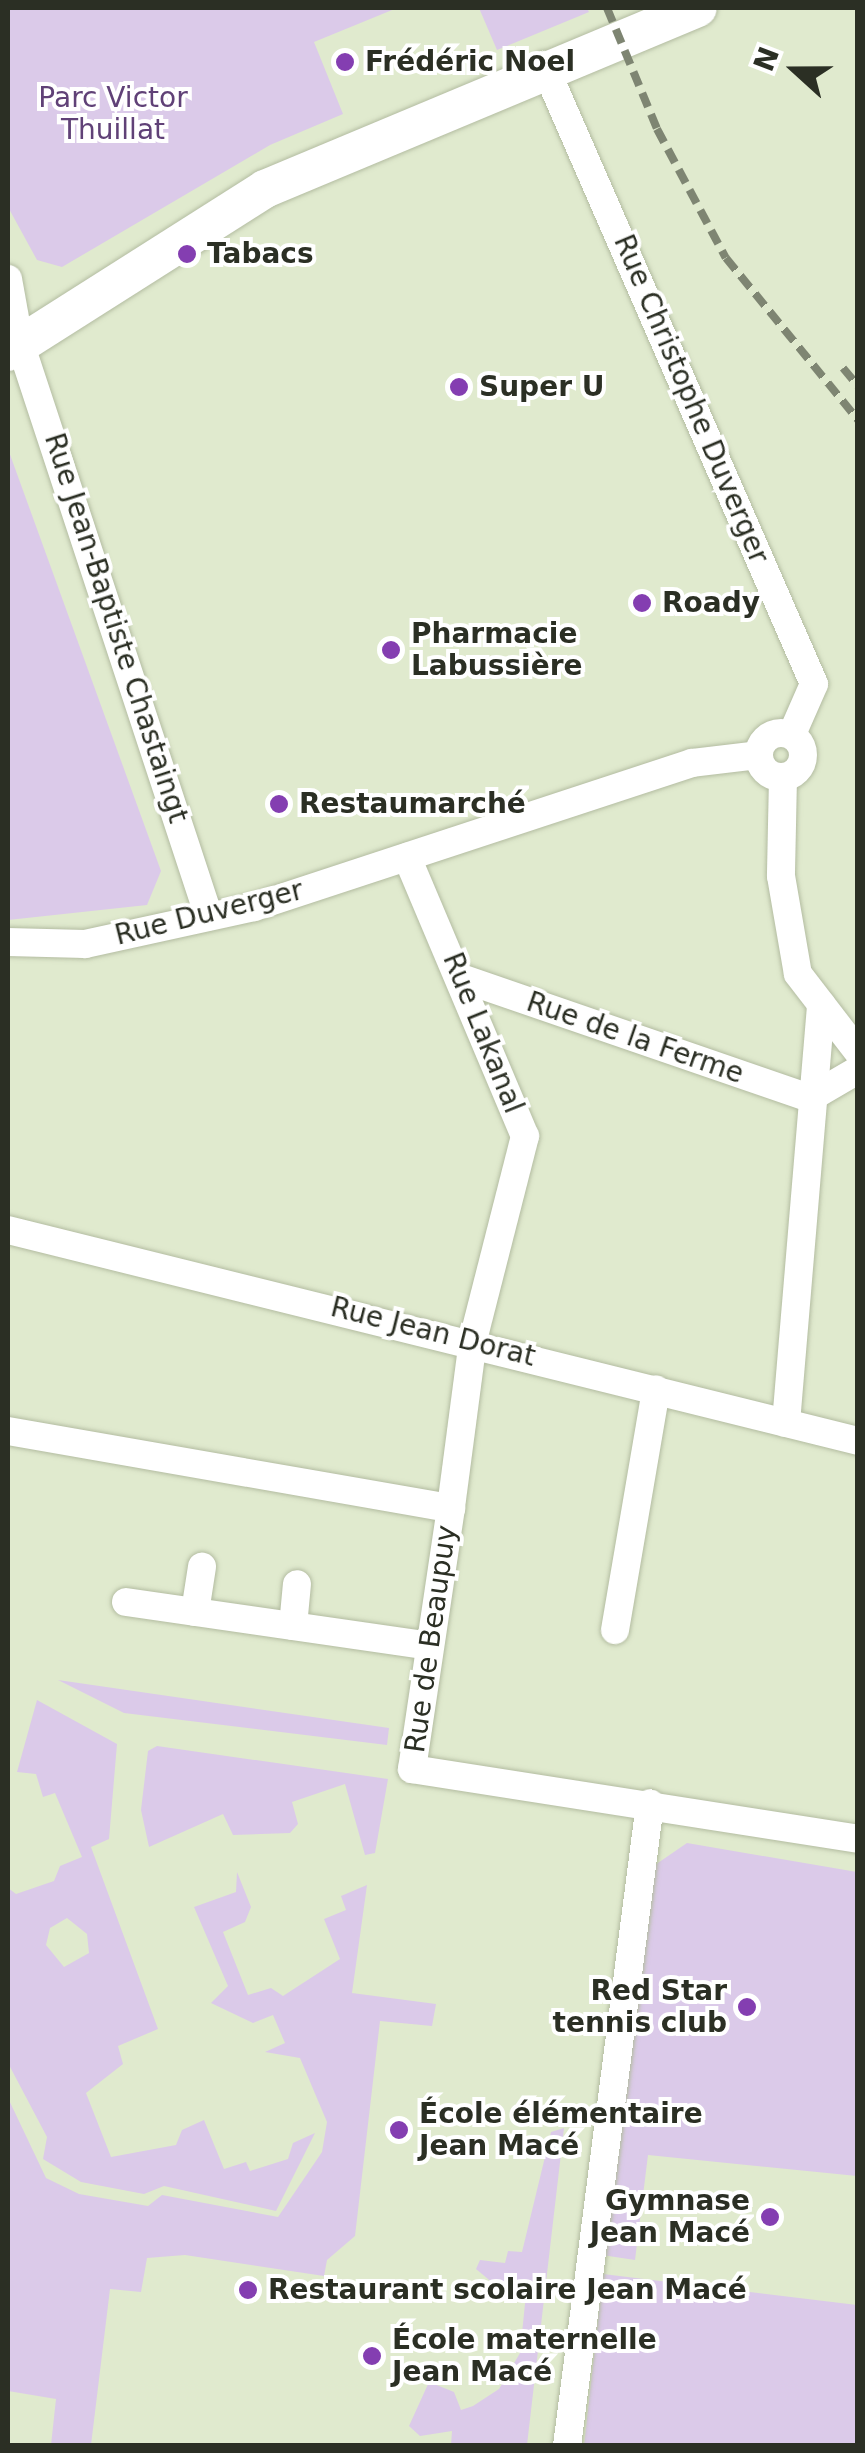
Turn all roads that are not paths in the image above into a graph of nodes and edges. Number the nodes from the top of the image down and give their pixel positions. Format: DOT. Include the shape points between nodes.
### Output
graph roads {
  1 [pos="694,8"];
  2 [pos="544,65"];
  3 [pos="8,279"];
  4 [pos="11,341"];
  5 [pos="792,734"];
  6 [pos="759,754"];
  7 [pos="783,778"];
  8 [pos="407,857"];
  9 [pos="209,918"];
  10 [pos="8,942"];
  11 [pos="461,978"];
  12 [pos="820,1004"];
  13 [pos="858,1052"];
  14 [pos="858,1070"];
  15 [pos="810,1098"];
  16 [pos="8,1230"];
  17 [pos="473,1340"];
  18 [pos="656,1389"];
  19 [pos="786,1422"];
  20 [pos="8,1431"];
  21 [pos="858,1441"];
  22 [pos="451,1508"];
  23 [pos="202,1566"];
  24 [pos="297,1584"];
  25 [pos="126,1602"];
  26 [pos="195,1612"];
  27 [pos="293,1626"];
  28 [pos="615,1630"];
  29 [pos="430,1646"];
  30 [pos="650,1803"];
  31 [pos="858,1839"];
  32 [pos="567,2446"];
  1 -- 2 [label="street"];
  2 -- 4 [label="street" via="265,189"];
  2 -- 5 [label="street, Rue Christophe Duverger" via="814,684"];
  3 -- 4 [label="street, Rue Jean-Baptiste Chastaingt"];
  4 -- 9 [label="street, Rue Jean-Baptiste Chastaingt"];
  5 -- 6 [label="street" via="773,734"];
  5 -- 7 [label="street" via="804,760"];
  6 -- 7 [label="street" via="766,772"];
  6 -- 8 [label="street" via="692,764"];
  7 -- 12 [label="street" via="781,876 798,974"];
  8 -- 9 [label="street, Rue Duverger"];
  8 -- 11 [label="street, Rue Lakanal"];
  9 -- 10 [label="street, Rue Duverger" via="85,944"];
  11 -- 15 [label="street, Rue de la Ferme"];
  11 -- 17 [label="street, Rue Lakanal" via="525,1136"];
  12 -- 13 [label="street"];
  12 -- 15 [label="street"];
  14 -- 15 [label="street"];
  15 -- 19 [label="street"];
  16 -- 17 [label="street, Rue Jean Dorat"];
  17 -- 18 [label="street, Rue Jean Dorat"];
  17 -- 22 [label="street, Rue Lakanal"];
  18 -- 19 [label="street, Rue Jean Dorat"];
  18 -- 28 [label="street"];
  19 -- 21 [label="street, Rue Jean Dorat"];
  20 -- 22 [label="street, Rue de Beaupuy"];
  22 -- 29 [label="street, Rue de Beaupuy"];
  23 -- 26 [label="street"];
  24 -- 27 [label="street"];
  25 -- 26 [label="street"];
  26 -- 27 [label="street"];
  27 -- 29 [label="street"];
  29 -- 30 [label="street, Rue de Beaupuy" via="412,1769"];
  30 -- 31 [label="street, Rue de Beaupuy"];
  30 -- 32 [label="street"];
}
